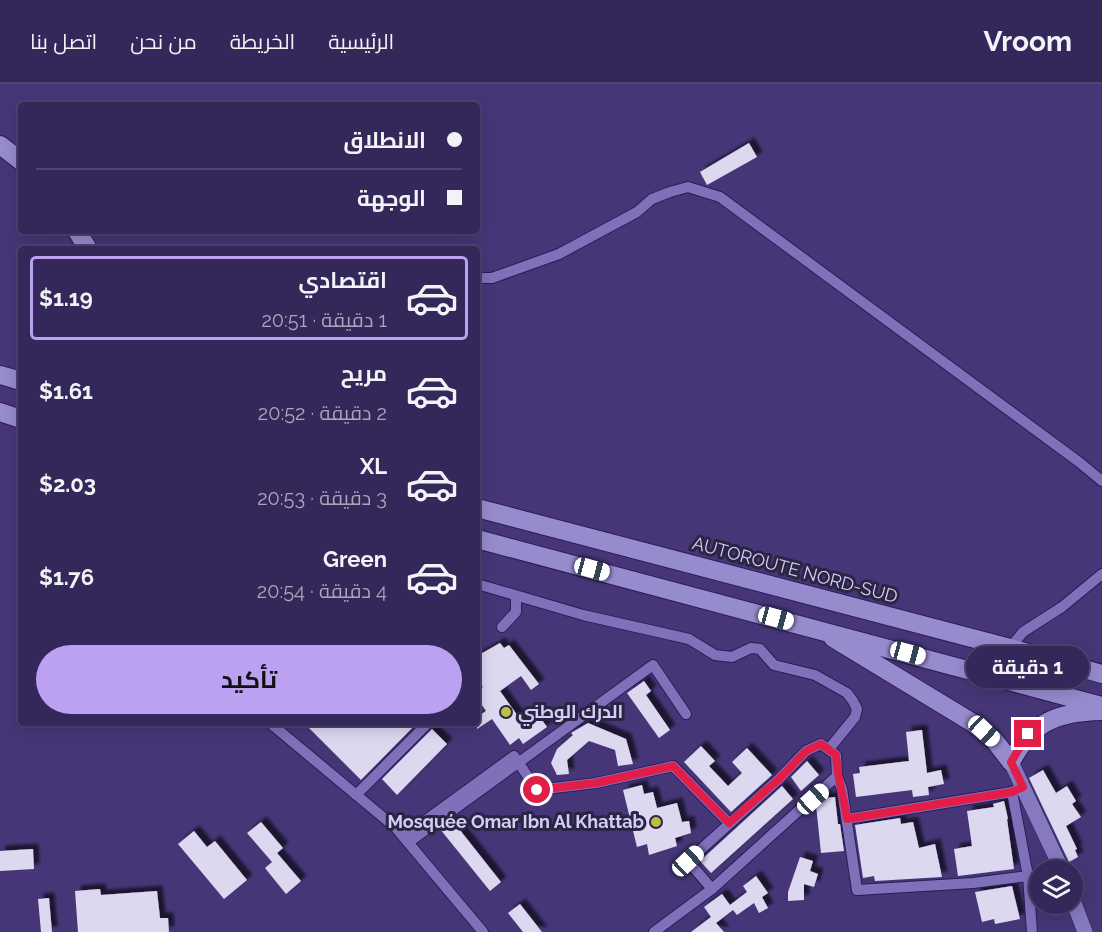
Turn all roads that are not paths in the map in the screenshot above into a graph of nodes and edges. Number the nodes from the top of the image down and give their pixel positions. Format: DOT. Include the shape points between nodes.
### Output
graph roads {
  1 [pos="0,145"];
  2 [pos="18,159"];
  3 [pos="480,278"];
  4 [pos="0,375"];
  5 [pos="18,380"];
  6 [pos="1102,481"];
  7 [pos="480,508"];
  8 [pos="480,540"];
  9 [pos="1102,574"];
  10 [pos="480,585"];
  11 [pos="516,597"];
  12 [pos="502,627"];
  13 [pos="822,630"];
  14 [pos="1010,648"];
  15 [pos="1102,674"];
  16 [pos="1102,706"];
  17 [pos="1102,711"];
  18 [pos="686,714"];
  19 [pos="274,726"];
  20 [pos="425,726"];
  21 [pos="830,749"];
  22 [pos="1011,762"];
  23 [pos="517,763"];
  24 [pos="837,776"];
  25 [pos="1017,789"];
  26 [pos="356,795"];
  27 [pos="847,819"];
  28 [pos="729,823"];
  29 [pos="406,839"];
  30 [pos="1052,860"];
  31 [pos="1028,876"];
  32 [pos="712,889"];
  33 [pos="1078,914"];
  34 [pos="483,932"];
  35 [pos="654,932"];
  36 [pos="1032,932"];
  37 [pos="1085,932"];
  1 -- 2 [label="highway"];
  3 -- 6 [label="street" via="492,278 559,254 637,212 652,198 688,187 720,196"];
  4 -- 5 [label="highway"];
  7 -- 14 [label="highway, AUTOROUTE NORD-SUD"];
  8 -- 13 [label="highway"];
  9 -- 14 [label="street" via="1023,632"];
  10 -- 11 [label="street"];
  11 -- 12 [label="street" via="516,612"];
  11 -- 21 [label="street" via="689,639 715,655 732,657 751,648 760,649 774,665 815,675 848,693 857,709"];
  13 -- 16 [label="highway"];
  13 -- 22 [label="highway" via="973,723 994,740"];
  14 -- 15 [label="highway, AUTOROUTE NORD-SUD"];
  17 -- 22 [label="highway" via="1057,716 1028,734"];
  18 -- 23 [label="street" via="653,665"];
  19 -- 26 [label="street"];
  20 -- 26 [label="street"];
  21 -- 24 [label="street" via="836,755"];
  21 -- 28 [label="street" via="821,744 806,751"];
  22 -- 25 [label="main road"];
  23 -- 28 [label="street" via="537,790 596,783 673,766"];
  23 -- 29 [label="street" via="513,756"];
  24 -- 27 [label="street"];
  24 -- 32 [label="street"];
  25 -- 27 [label="street"];
  25 -- 30 [label="main road"];
  25 -- 31 [label="street"];
  26 -- 29 [label="street"];
  27 -- 31 [label="street" via="857,890"];
  28 -- 32 [label="street" via="688,861"];
  29 -- 34 [label="street"];
  31 -- 36 [label="street"];
  32 -- 35 [label="street"];
  33 -- 37 [label="main road"];
}
